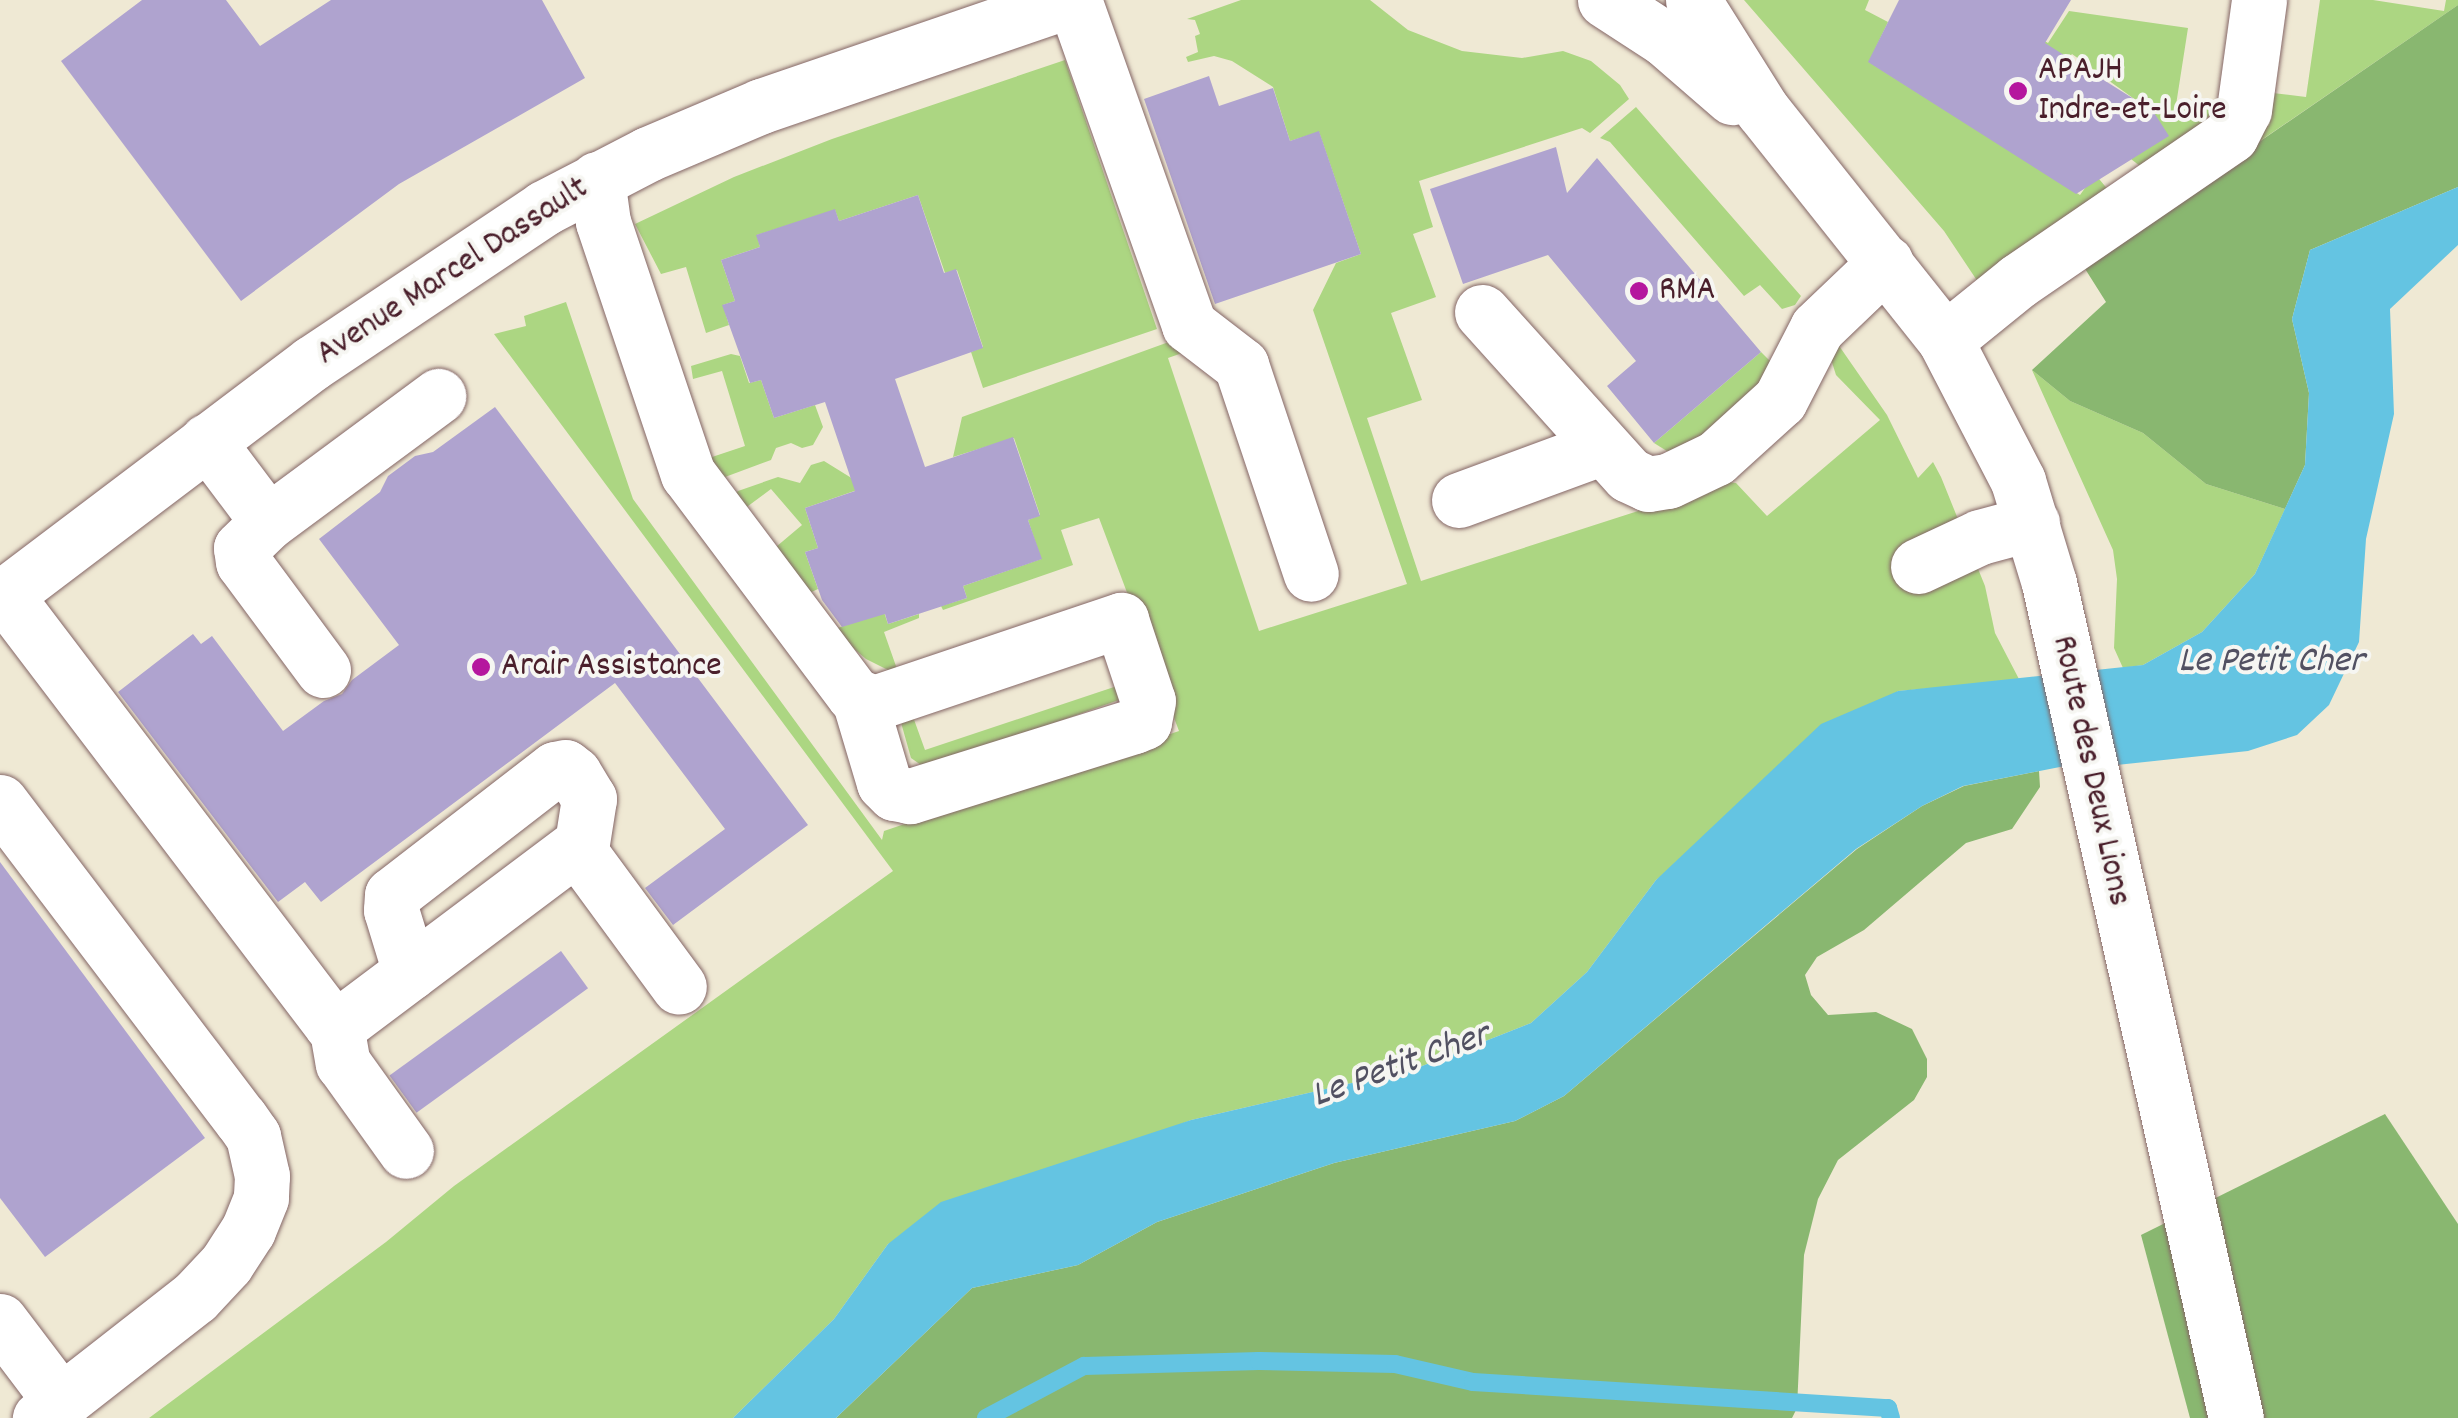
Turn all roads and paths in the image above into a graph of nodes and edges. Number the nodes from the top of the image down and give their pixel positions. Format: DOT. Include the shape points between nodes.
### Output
graph roads {
  1 [pos="1072,0"];
  2 [pos="1605,0"];
  3 [pos="1693,0"];
  4 [pos="2259,0"];
  5 [pos="597,179"];
  6 [pos="1816,180"];
  7 [pos="1886,262"];
  8 [pos="1482,312"];
  9 [pos="1945,340"];
  10 [pos="438,396"];
  11 [pos="207,441"];
  12 [pos="1603,448"];
  13 [pos="1460,500"];
  14 [pos="268,522"];
  15 [pos="2032,522"];
  16 [pos="1918,566"];
  17 [pos="1311,574"];
  18 [pos="3,597"];
  19 [pos="323,670"];
  20 [pos="859,700"];
  21 [pos="0,802"];
  22 [pos="577,848"];
  23 [pos="410,972"];
  24 [pos="679,987"];
  25 [pos="336,1025"];
  26 [pos="406,1151"];
  27 [pos="0,1320"];
  28 [pos="51,1410"];
  29 [pos="2236,1418"];
  1 -- 5 [label="street, Avenue Marcel Dassault" via="796,93"];
  1 -- 17 [label="street" via="1189,326 1241,365"];
  2 -- 6 [label="street, Route des Deux Lions" via="1700,67"];
  3 -- 6 [label="street, Route des Deux Lions"];
  4 -- 9 [label="street" via="2244,110 2232,135 2018,281"];
  5 -- 11 [label="street, Avenue Marcel Dassault" via="399,301"];
  5 -- 20 [label="street" via="603,222 688,474"];
  6 -- 7 [label="street, Route des Deux Lions"];
  7 -- 9 [label="street, Route des Deux Lions"];
  7 -- 12 [label="street" via="1817,328 1780,400 1716,458 1648,484"];
  8 -- 12 [label="street"];
  9 -- 15 [label="street, Route des Deux Lions" via="1999,437"];
  10 -- 14 [label="street"];
  11 -- 14 [label="street"];
  11 -- 18 [label="street, Avenue Marcel Dassault"];
  12 -- 13 [label="street"];
  14 -- 19 [label="street" via="244,542 243,562"];
  15 -- 16 [label="street" via="1980,536"];
  15 -- 29 [label="street, Route des Deux Lions"];
  18 -- 25 [label="street"];
  20 -- 20 [label="street" via="874,703 1122,620 1148,701 1144,722 931,793 894,793 884,783"];
  21 -- 28 [label="street" via="241,1119 262,1176 248,1230 226,1264 195,1297"];
  22 -- 23 [label="street"];
  22 -- 23 [label="street" via="586,836 588,794 565,767 555,768 397,890 391,910"];
  22 -- 24 [label="street"];
  23 -- 25 [label="street"];
  25 -- 26 [label="street" via="343,1063"];
  27 -- 28 [label="street"];
}
